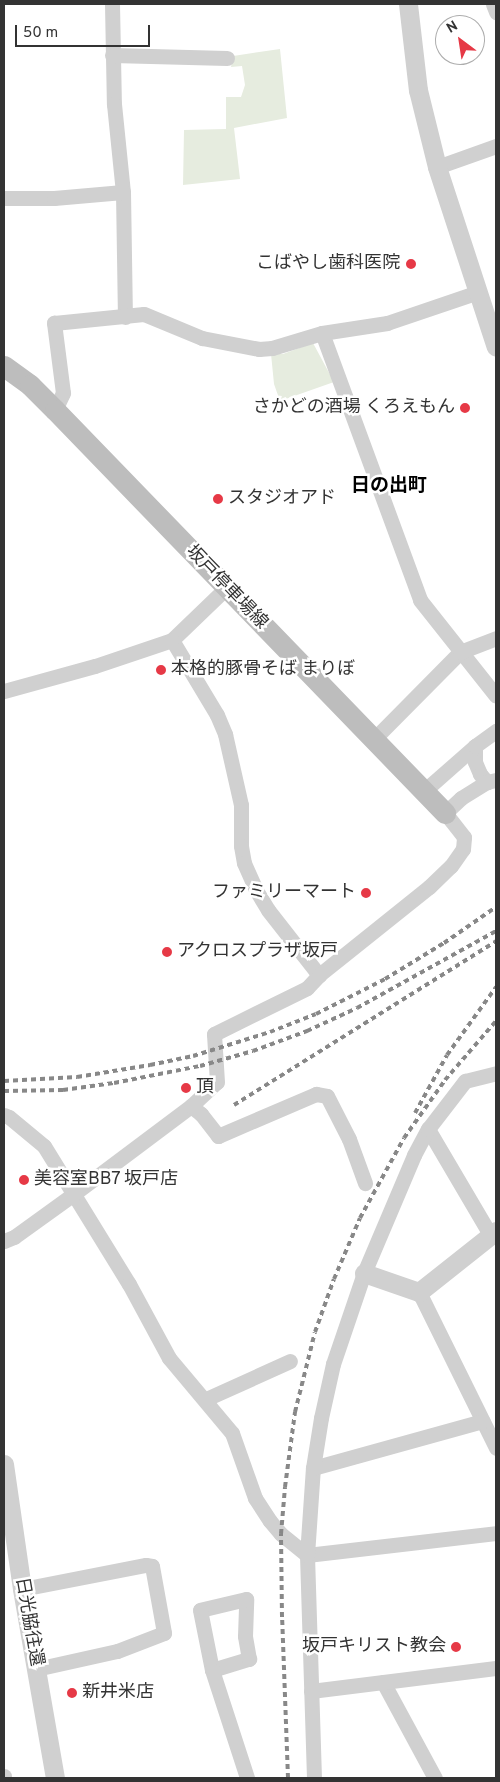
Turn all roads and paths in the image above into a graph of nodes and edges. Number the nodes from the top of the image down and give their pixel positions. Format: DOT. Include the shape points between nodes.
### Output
graph roads {
  1 [pos="112,4"];
  2 [pos="408,4"];
  3 [pos="493,4"];
  4 [pos="496,12"];
  5 [pos="112,55"];
  6 [pos="226,58"];
  7 [pos="496,146"];
  8 [pos="437,167"];
  9 [pos="123,192"];
  10 [pos="4,198"];
  11 [pos="478,292"];
  12 [pos="124,317"];
  13 [pos="322,333"];
  14 [pos="496,346"];
  15 [pos="4,366"];
  16 [pos="55,410"];
  17 [pos="226,588"];
  18 [pos="496,638"];
  19 [pos="172,640"];
  20 [pos="460,652"];
  21 [pos="4,691"];
  22 [pos="496,696"];
  23 [pos="496,731"];
  24 [pos="373,740"];
  25 [pos="474,746"];
  26 [pos="492,781"];
  27 [pos="424,792"];
  28 [pos="445,814"];
  29 [pos="319,975"];
  30 [pos="496,1073"];
  31 [pos="191,1106"];
  32 [pos="4,1115"];
  33 [pos="428,1129"];
  34 [pos="365,1183"];
  35 [pos="75,1193"];
  36 [pos="493,1233"];
  37 [pos="4,1241"];
  38 [pos="364,1273"];
  39 [pos="419,1292"];
  40 [pos="290,1361"];
  41 [pos="206,1399"];
  42 [pos="483,1422"];
  43 [pos="496,1448"];
  44 [pos="4,1464"];
  45 [pos="313,1468"];
  46 [pos="496,1533"];
  47 [pos="307,1554"];
  48 [pos="22,1589"];
  49 [pos="36,1668"];
  50 [pos="496,1668"];
  51 [pos="212,1670"];
  52 [pos="383,1682"];
  53 [pos="311,1691"];
  54 [pos="55,1778"];
  55 [pos="247,1778"];
  56 [pos="314,1778"];
  57 [pos="435,1778"];
  1 -- 5 [label="street"];
  2 -- 8 [label="street" via="418,90"];
  3 -- 4 [label="street"];
  5 -- 6 [label="street"];
  5 -- 9 [label="street"];
  7 -- 8 [label="street"];
  8 -- 11 [label="street"];
  9 -- 10 [label="street" via="54,198"];
  9 -- 12 [label="street"];
  11 -- 13 [label="street" via="387,323"];
  11 -- 14 [label="street"];
  12 -- 13 [label="street" via="144,314 202,338 259,348 283,347"];
  12 -- 16 [label="street" via="54,323 63,393"];
  13 -- 20 [label="street" via="420,600"];
  15 -- 16 [label="main road, 坂戸停車場線" via="30,385"];
  16 -- 17 [label="main road, 坂戸停車場線"];
  17 -- 19 [label="street"];
  17 -- 24 [label="main road, 坂戸停車場線"];
  18 -- 20 [label="street"];
  19 -- 21 [label="street" via="95,666"];
  19 -- 29 [label="street" via="225,734 241,805 244,863 268,910"];
  20 -- 22 [label="street"];
  20 -- 24 [label="street"];
  23 -- 25 [label="street"];
  24 -- 27 [label="main road, 坂戸停車場線"];
  25 -- 26 [label="street" via="475,762"];
  25 -- 27 [label="street"];
  26 -- 28 [label="street" via="462,798"];
  27 -- 28 [label="main road, 坂戸停車場線"];
  28 -- 29 [label="street" via="464,837 463,849 451,866"];
  29 -- 31 [label="street" via="307,988 214,1034 217,1082"];
  30 -- 33 [label="street" via="465,1081"];
  31 -- 34 [label="street" via="202,1114 218,1136 316,1094 327,1096 349,1139"];
  31 -- 35 [label="street"];
  32 -- 35 [label="street" via="44,1146"];
  33 -- 36 [label="street"];
  33 -- 38 [label="street"];
  35 -- 37 [label="street"];
  35 -- 41 [label="street" via="169,1358"];
  36 -- 39 [label="street"];
  38 -- 39 [label="street"];
  38 -- 45 [label="street" via="333,1364"];
  39 -- 42 [label="street"];
  40 -- 41 [label="street"];
  41 -- 47 [label="street" via="232,1432 255,1498 281,1534"];
  42 -- 43 [label="street"];
  42 -- 45 [label="street"];
  44 -- 48 [label="street, 日光脇往還"];
  45 -- 47 [label="street"];
  46 -- 47 [label="street"];
  47 -- 53 [label="street"];
  48 -- 49 [label="street, 日光脇往還"];
  48 -- 49 [label="street" via="152,1566 164,1633 117,1651"];
  49 -- 54 [label="street, 日光脇往還"];
  50 -- 52 [label="street"];
  51 -- 51 [label="street" via="200,1610 246,1599 248,1659"];
  51 -- 55 [label="street"];
  52 -- 53 [label="street"];
  52 -- 57 [label="street"];
  53 -- 56 [label="street"];
}
